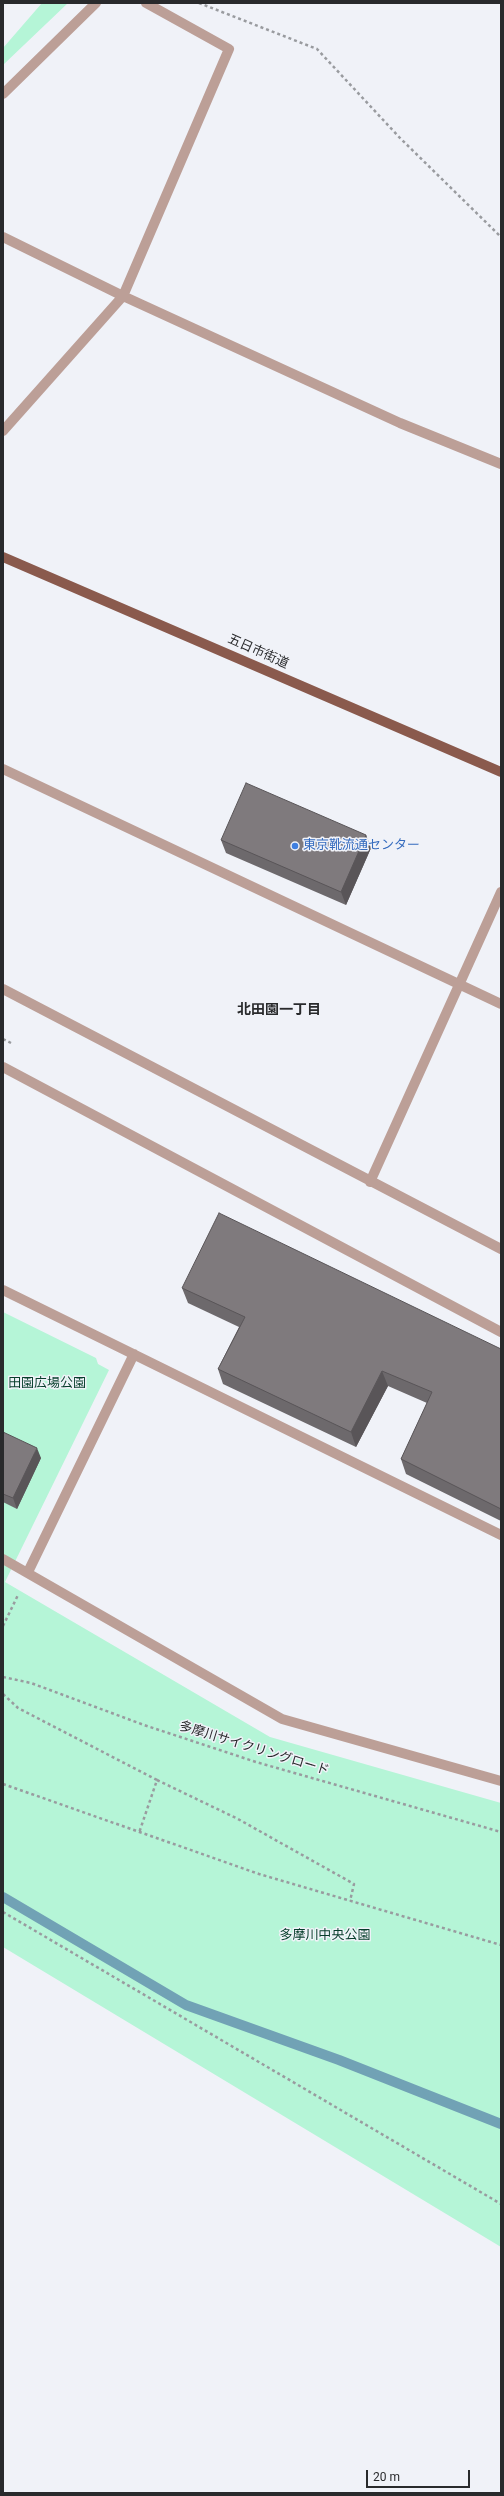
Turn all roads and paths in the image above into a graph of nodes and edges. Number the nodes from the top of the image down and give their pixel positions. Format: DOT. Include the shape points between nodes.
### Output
graph roads {
  1 [pos="96,3"];
  2 [pos="199,3"];
  3 [pos="152,5"];
  4 [pos="3,94"];
  5 [pos="3,237"];
  6 [pos="501,237"];
  7 [pos="123,296"];
  8 [pos="3,431"];
  9 [pos="501,464"];
  10 [pos="3,557"];
  11 [pos="3,769"];
  12 [pos="501,772"];
  13 [pos="501,892"];
  14 [pos="460,985"];
  15 [pos="3,989"];
  16 [pos="501,1004"];
  17 [pos="3,1067"];
  18 [pos="370,1182"];
  19 [pos="501,1249"];
  20 [pos="3,1290"];
  21 [pos="501,1332"];
  22 [pos="134,1354"];
  23 [pos="501,1535"];
  24 [pos="3,1559"];
  25 [pos="28,1572"];
  26 [pos="3,1626"];
  27 [pos="3,1677"];
  28 [pos="3,1694"];
  29 [pos="157,1780"];
  30 [pos="501,1781"];
  31 [pos="3,1784"];
  32 [pos="501,1832"];
  33 [pos="139,1833"];
  34 [pos="350,1901"];
  35 [pos="3,1912"];
  36 [pos="501,1945"];
  37 [pos="501,2204"];
  1 -- 4 [label="street"];
  2 -- 6 [label="path" via="317,49 400,138"];
  3 -- 7 [label="street" via="229,49"];
  5 -- 7 [label="street"];
  7 -- 8 [label="street"];
  7 -- 9 [label="street" via="400,423"];
  10 -- 12 [label="main road, 五日市街道"];
  11 -- 14 [label="street"];
  13 -- 14 [label="street"];
  14 -- 16 [label="street"];
  14 -- 18 [label="street"];
  15 -- 18 [label="street"];
  17 -- 21 [label="street"];
  18 -- 19 [label="street"];
  20 -- 22 [label="street"];
  22 -- 23 [label="street"];
  22 -- 25 [label="street"];
  24 -- 25 [label="street"];
  25 -- 26 [label="path"];
  25 -- 30 [label="street" via="282,1719"];
  27 -- 32 [label="path, 多摩川サイクリングロード" via="31,1684 256,1762"];
  28 -- 29 [label="path" via="18,1708"];
  29 -- 33 [label="path"];
  29 -- 34 [label="path" via="238,1819 354,1884"];
  31 -- 33 [label="path"];
  33 -- 34 [label="path" via="259,1874"];
  34 -- 36 [label="path"];
  35 -- 37 [label="path"];
}
